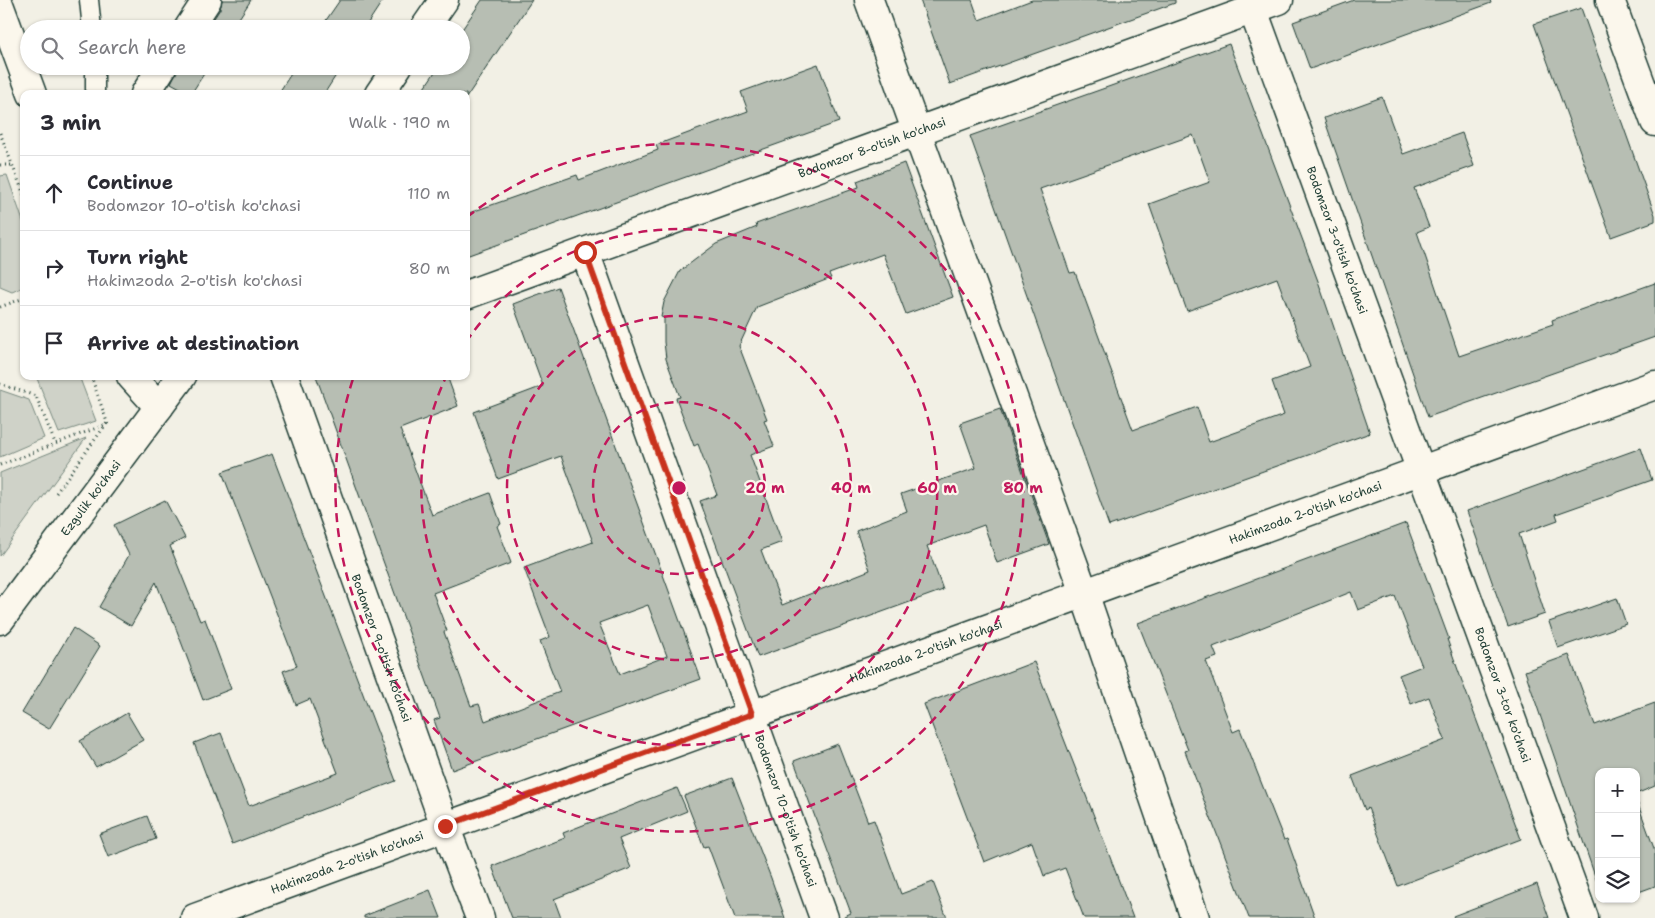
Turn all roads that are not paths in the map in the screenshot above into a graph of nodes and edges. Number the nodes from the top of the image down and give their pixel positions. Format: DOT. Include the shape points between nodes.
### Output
graph roads {
  1 [pos="89,0"];
  2 [pos="207,0"];
  3 [pos="444,0"];
  4 [pos="869,0"];
  5 [pos="1279,0"];
  6 [pos="1610,0"];
  7 [pos="0,7"];
  8 [pos="1253,10"];
  9 [pos="91,20"];
  10 [pos="194,20"];
  11 [pos="430,20"];
  12 [pos="20,61"];
  13 [pos="25,75"];
  14 [pos="95,75"];
  15 [pos="157,75"];
  16 [pos="392,75"];
  17 [pos="31,90"];
  18 [pos="95,90"];
  19 [pos="148,90"];
  20 [pos="382,90"];
  21 [pos="1655,122"];
  22 [pos="918,131"];
  23 [pos="585,252"];
  24 [pos="470,294"];
  25 [pos="135,380"];
  26 [pos="179,380"];
  27 [pos="285,380"];
  28 [pos="1655,385"];
  29 [pos="159,407"];
  30 [pos="1421,470"];
  31 [pos="1084,593"];
  32 [pos="0,620"];
  33 [pos="752,714"];
  34 [pos="445,826"];
  35 [pos="195,918"];
  36 [pos="480,918"];
  37 [pos="824,918"];
  38 [pos="1195,918"];
  39 [pos="1584,918"];
  1 -- 9 [label="lane"];
  2 -- 10 [label="street"];
  3 -- 11 [label="street"];
  4 -- 22 [label="street"];
  5 -- 8 [label="street, Bodomzor 8-o'tish ko'chasi"];
  6 -- 21 [label="street"];
  7 -- 12 [label="street"];
  8 -- 22 [label="street, Bodomzor 8-o'tish ko'chasi"];
  8 -- 30 [label="street, Bodomzor 3-o'tish ko'chasi"];
  13 -- 17 [label="street"];
  14 -- 18 [label="lane"];
  15 -- 19 [label="street"];
  16 -- 20 [label="street"];
  22 -- 23 [label="street, Bodomzor 8-o'tish ko'chasi"];
  22 -- 31 [label="street"];
  23 -- 24 [label="street, Bodomzor 8-o'tish ko'chasi"];
  23 -- 33 [label="street, Bodomzor 10-o'tish ko'chasi"];
  25 -- 29 [label="street"];
  26 -- 29 [label="street, Ezgulik ko'chasi"];
  27 -- 34 [label="street, Bodomzor 9-o'tish ko'chasi"];
  28 -- 30 [label="street, Hakimzoda 2-o'tish ko'chasi"];
  29 -- 32 [label="street, Ezgulik ko'chasi"];
  30 -- 31 [label="street, Hakimzoda 2-o'tish ko'chasi"];
  30 -- 39 [label="street, Bodomzor 3-tor ko'chasi"];
  31 -- 33 [label="street, Hakimzoda 2-o'tish ko'chasi"];
  31 -- 38 [label="street"];
  33 -- 34 [label="street, Hakimzoda 2-o'tish ko'chasi"];
  33 -- 37 [label="street, Bodomzor 10-o'tish ko'chasi"];
  34 -- 35 [label="street, Hakimzoda 2-o'tish ko'chasi"];
  34 -- 36 [label="street, Bodomzor 9-o'tish ko'chasi"];
}
